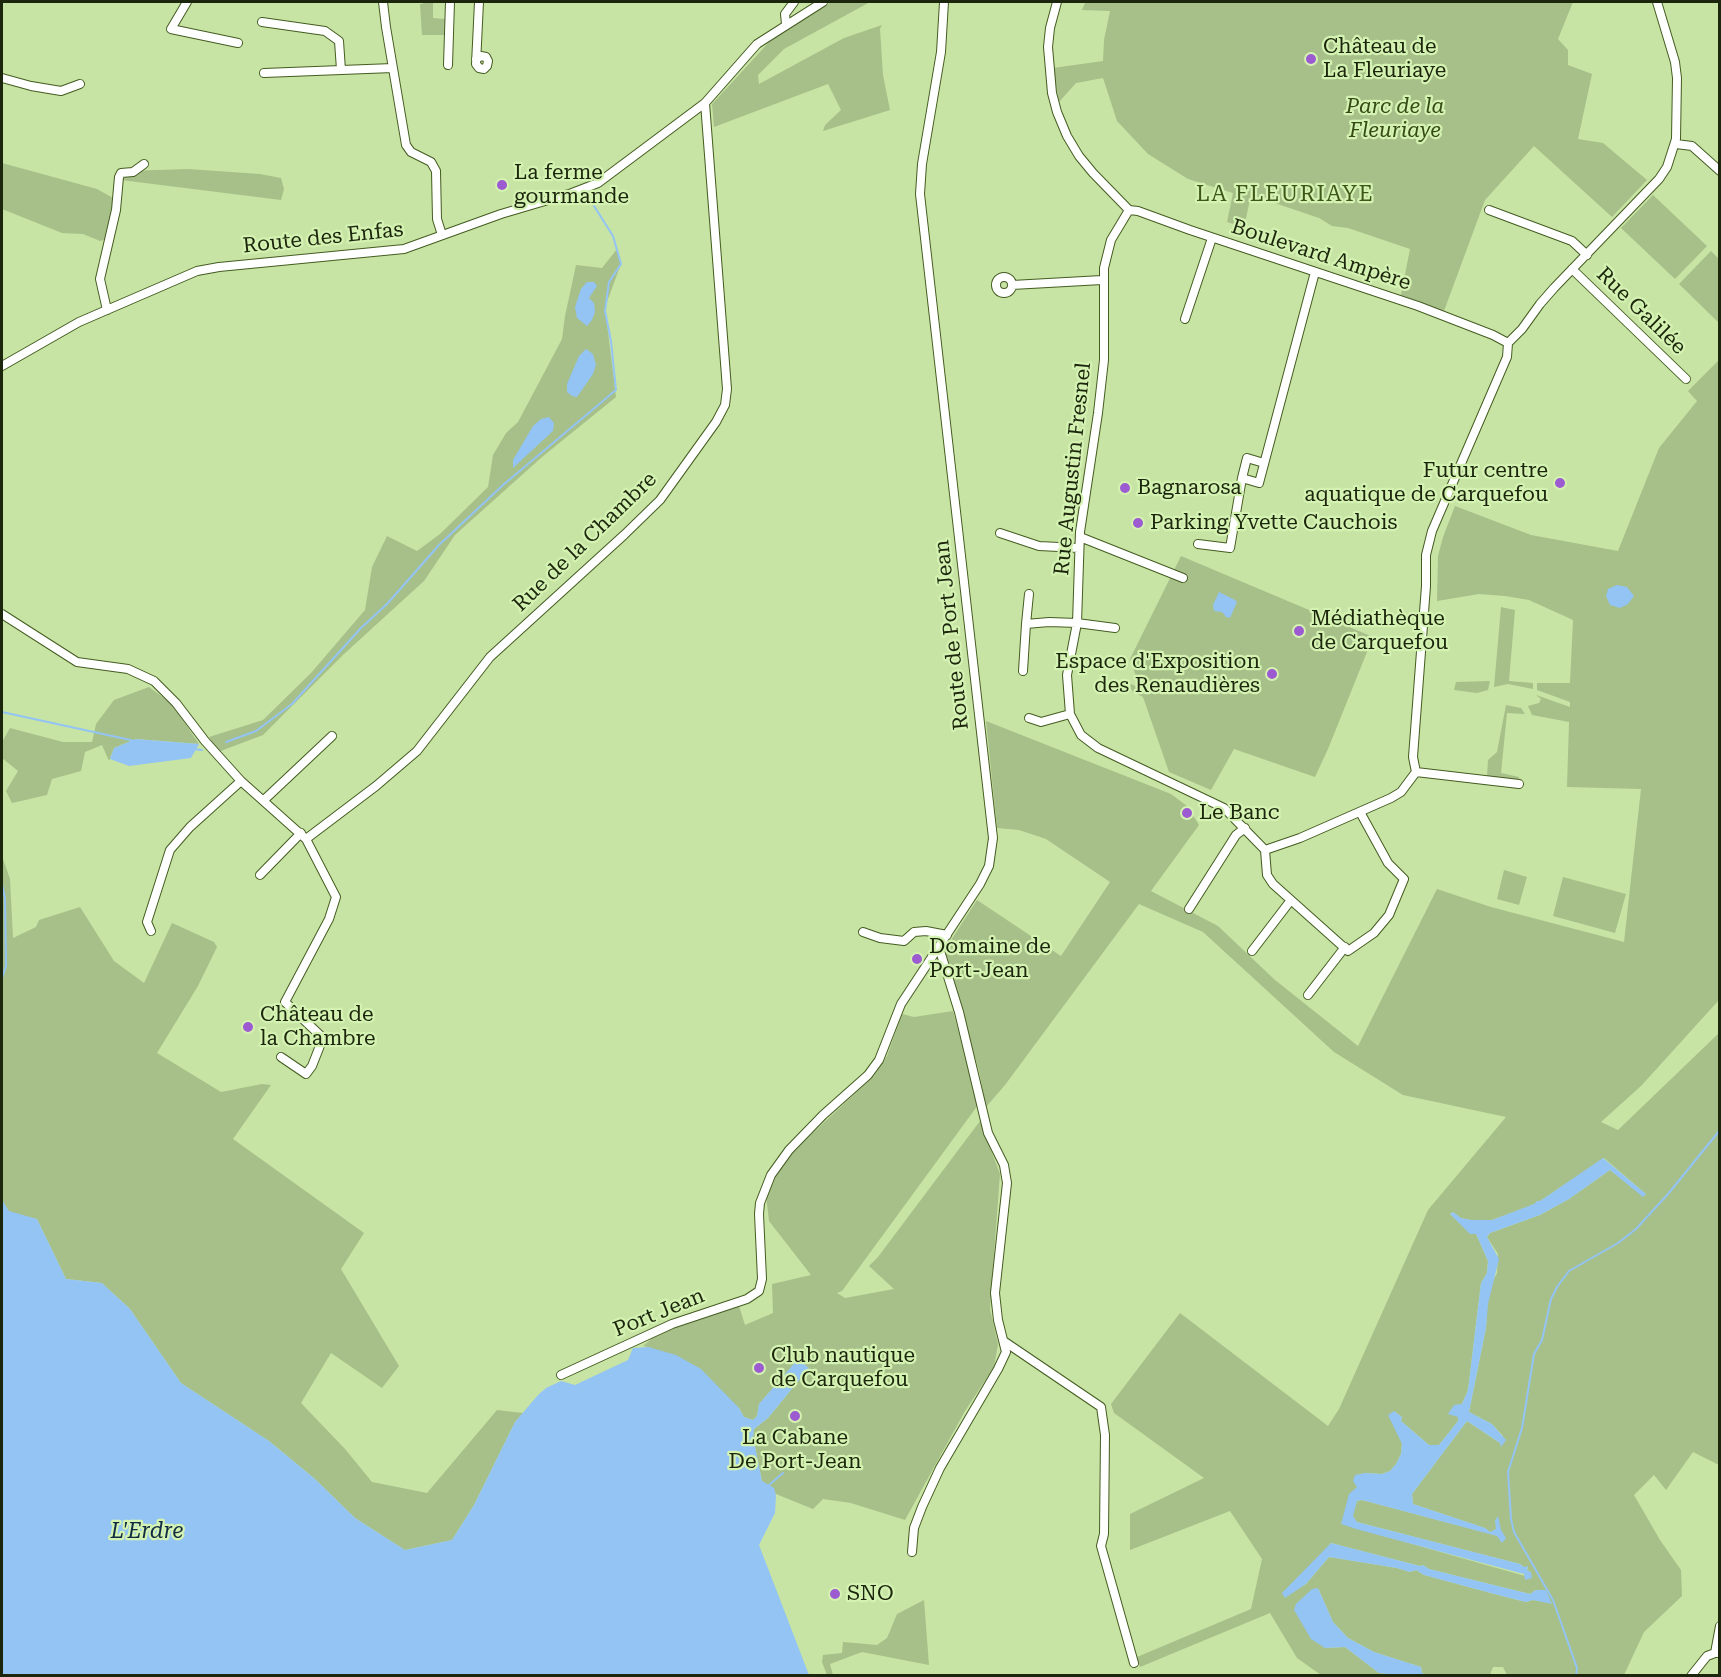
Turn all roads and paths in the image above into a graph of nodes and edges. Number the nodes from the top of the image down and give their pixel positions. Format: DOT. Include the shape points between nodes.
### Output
graph roads {
  1 [pos="187,2"];
  2 [pos="383,2"];
  3 [pos="450,2"];
  4 [pos="479,2"];
  5 [pos="794,2"];
  6 [pos="823,2"];
  7 [pos="944,2"];
  8 [pos="1057,2"];
  9 [pos="1657,2"];
  10 [pos="262,22"];
  11 [pos="786,24"];
  12 [pos="238,43"];
  13 [pos="477,59"];
  14 [pos="448,65"];
  15 [pos="393,68"];
  16 [pos="341,70"];
  17 [pos="264,74"];
  18 [pos="2,78"];
  19 [pos="80,84"];
  20 [pos="705,103"];
  21 [pos="1676,144"];
  22 [pos="144,164"];
  23 [pos="1719,171"];
  24 [pos="1129,210"];
  25 [pos="1489,210"];
  26 [pos="442,235"];
  27 [pos="1212,238"];
  28 [pos="1587,255"];
  29 [pos="1572,269"];
  30 [pos="1315,272"];
  31 [pos="1102,280"];
  32 [pos="1012,285"];
  33 [pos="107,310"];
  34 [pos="1185,319"];
  35 [pos="1508,343"];
  36 [pos="2,366"];
  37 [pos="1686,379"];
  38 [pos="1264,463"];
  39 [pos="1242,478"];
  40 [pos="1000,533"];
  41 [pos="1080,537"];
  42 [pos="1198,544"];
  43 [pos="1079,548"];
  44 [pos="1183,578"];
  45 [pos="1029,594"];
  46 [pos="2,614"];
  47 [pos="1077,622"];
  48 [pos="1026,624"];
  49 [pos="1115,628"];
  50 [pos="1023,671"];
  51 [pos="1070,714"];
  52 [pos="1029,718"];
  53 [pos="332,736"];
  54 [pos="1416,772"];
  55 [pos="241,781"];
  56 [pos="1519,784"];
  57 [pos="264,800"];
  58 [pos="1360,812"];
  59 [pos="1245,828"];
  60 [pos="303,836"];
  61 [pos="1265,850"];
  62 [pos="260,875"];
  63 [pos="1291,900"];
  64 [pos="1190,909"];
  65 [pos="151,931"];
  66 [pos="863,932"];
  67 [pos="947,935"];
  68 [pos="1345,947"];
  69 [pos="937,950"];
  70 [pos="1252,951"];
  71 [pos="1308,995"];
  72 [pos="281,1057"];
  73 [pos="762,1279"];
  74 [pos="1005,1342"];
  75 [pos="561,1375"];
  76 [pos="912,1552"];
  77 [pos="1719,1626"];
  78 [pos="1717,1653"];
  79 [pos="1134,1664"];
  80 [pos="1691,1676"];
  1 -- 12 [label="street" via="171,30"];
  2 -- 15 [label="street"];
  3 -- 14 [label="street"];
  4 -- 13 [label="street"];
  5 -- 11 [label="street" via="785,15"];
  6 -- 11 [label="street"];
  7 -- 67 [label="street, Route de Port Jean" via="941,52 920,194 993,838 985,875"];
  8 -- 24 [label="street, Boulevard Ampère" via="1048,47 1057,112 1079,156"];
  9 -- 21 [label="street" via="1675,62"];
  10 -- 16 [label="street" via="325,31 339,41"];
  11 -- 20 [label="street" via="757,44"];
  15 -- 16 [label="street"];
  15 -- 26 [label="street" via="408,149 431,162 436,171 437,219"];
  16 -- 17 [label="street"];
  18 -- 19 [label="street" via="61,91"];
  20 -- 26 [label="street, Route des Enfas" via="598,183"];
  20 -- 60 [label="street, Rue de la Chambre" via="727,388 725,405 716,422 660,500 490,657 417,752 376,786"];
  21 -- 23 [label="street" via="1692,146"];
  21 -- 28 [label="street" via="1659,179"];
  22 -- 33 [label="street" via="119,177 116,210 100,279"];
  24 -- 27 [label="street, Boulevard Ampère"];
  24 -- 31 [label="street, Rue Augustin Fresnel" via="1111,240"];
  25 -- 28 [label="street" via="1572,241"];
  26 -- 33 [label="street, Route des Enfas" via="404,249 205,269"];
  27 -- 30 [label="street, Boulevard Ampère"];
  27 -- 34 [label="street"];
  28 -- 29 [label="street"];
  29 -- 35 [label="street"];
  29 -- 37 [label="street, Rue Galilée"];
  30 -- 35 [label="street, Boulevard Ampère" via="1418,306"];
  30 -- 38 [label="street"];
  31 -- 32 [label="street"];
  31 -- 41 [label="street, Rue Augustin Fresnel" via="1103,371"];
  33 -- 36 [label="street, Route des Enfas"];
  35 -- 54 [label="street" via="1507,357 1432,531 1426,555 1413,757"];
  38 -- 39 [label="street" via="1259,483"];
  38 -- 39 [label="street" via="1247,458"];
  39 -- 42 [label="street" via="1230,548"];
  40 -- 43 [label="street" via="1039,546"];
  41 -- 43 [label="street, Rue Augustin Fresnel"];
  41 -- 44 [label="street"];
  43 -- 47 [label="street, Rue Augustin Fresnel"];
  45 -- 48 [label="street"];
  46 -- 55 [label="street" via="77,662 128,669 154,681"];
  47 -- 48 [label="street"];
  47 -- 49 [label="street"];
  47 -- 51 [label="street, Rue Augustin Fresnel" via="1067,675"];
  48 -- 50 [label="street"];
  51 -- 52 [label="street" via="1041,722"];
  51 -- 59 [label="street, Rue Augustin Fresnel" via="1081,735 1098,748 1224,808"];
  53 -- 57 [label="street"];
  54 -- 56 [label="street"];
  54 -- 58 [label="street" via="1401,792"];
  55 -- 57 [label="street"];
  55 -- 65 [label="street" via="170,850 147,922"];
  57 -- 60 [label="street"];
  58 -- 61 [label="street"];
  58 -- 68 [label="street" via="1388,863 1404,879 1389,915 1374,933 1348,951"];
  59 -- 61 [label="street"];
  59 -- 64 [label="street" via="1236,835"];
  60 -- 62 [label="street, Rue de la Chambre"];
  60 -- 72 [label="street" via="336,897 329,919 285,1002 323,1038 306,1074"];
  61 -- 63 [label="street" via="1267,875"];
  63 -- 68 [label="street"];
  63 -- 70 [label="street"];
  66 -- 67 [label="street" via="904,941 914,932"];
  67 -- 69 [label="street, Route de Port Jean"];
  68 -- 71 [label="street"];
  69 -- 73 [label="street, Route de Port Jean" via="901,1004 879,1060 868,1075 789,1150 771,1175 759,1214"];
  69 -- 74 [label="street" via="959,1012 988,1133 1005,1165 1007,1183 995,1293"];
  73 -- 75 [label="street, Port Jean" via="754,1296 672,1323"];
  74 -- 76 [label="street" via="1006,1352 998,1369 940,1468 922,1507 914,1528"];
  74 -- 79 [label="street" via="1101,1407 1105,1457 1101,1546"];
  77 -- 78 [label="street"];
  78 -- 80 [label="street" via="1707,1656"];
}
